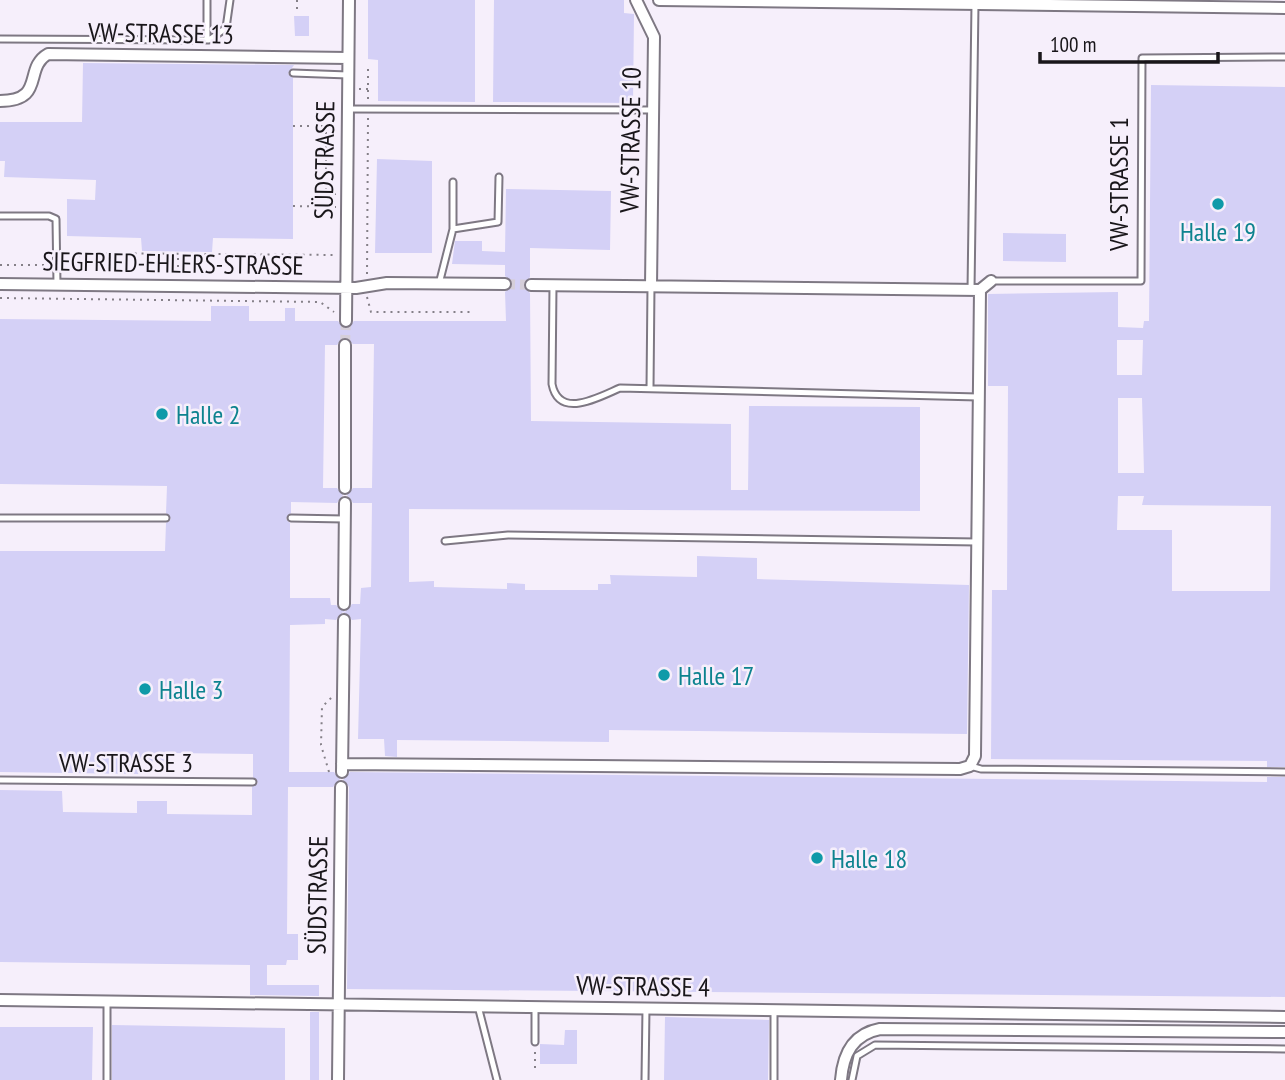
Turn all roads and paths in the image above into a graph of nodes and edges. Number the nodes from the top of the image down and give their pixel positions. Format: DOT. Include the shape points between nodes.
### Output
graph roads {
  1 [pos="207,0"];
  2 [pos="230,0"];
  3 [pos="297,0"];
  4 [pos="349,0"];
  5 [pos="636,0"];
  6 [pos="659,0"];
  7 [pos="975,4"];
  8 [pos="1285,8"];
  9 [pos="298,14"];
  10 [pos="0,39"];
  11 [pos="207,40"];
  12 [pos="1285,57"];
  13 [pos="348,58"];
  14 [pos="368,69"];
  15 [pos="293,73"];
  16 [pos="348,75"];
  17 [pos="0,101"];
  18 [pos="343,106"];
  19 [pos="369,109"];
  20 [pos="653,110"];
  21 [pos="293,126"];
  22 [pos="326,126"];
  23 [pos="499,177"];
  24 [pos="453,181"];
  25 [pos="337,194"];
  26 [pos="293,206"];
  27 [pos="337,207"];
  28 [pos="0,216"];
  29 [pos="453,229"];
  30 [pos="337,245"];
  31 [pos="0,265"];
  32 [pos="57,265"];
  33 [pos="990,281"];
  34 [pos="0,284"];
  35 [pos="57,284"];
  36 [pos="439,284"];
  37 [pos="505,285"];
  38 [pos="531,285"];
  39 [pos="553,285"];
  40 [pos="366,286"];
  41 [pos="651,286"];
  42 [pos="346,288"];
  43 [pos="975,290"];
  44 [pos="0,298"];
  45 [pos="470,312"];
  46 [pos="341,320"];
  47 [pos="345,345"];
  48 [pos="650,388"];
  49 [pos="978,397"];
  50 [pos="345,488"];
  51 [pos="345,503"];
  52 [pos="0,518"];
  53 [pos="166,518"];
  54 [pos="290,519"];
  55 [pos="344,519"];
  56 [pos="445,541"];
  57 [pos="978,542"];
  58 [pos="344,604"];
  59 [pos="344,620"];
  60 [pos="334,695"];
  61 [pos="970,766"];
  62 [pos="329,772"];
  63 [pos="1285,772"];
  64 [pos="0,780"];
  65 [pos="253,782"];
  66 [pos="341,787"];
  67 [pos="0,1000"];
  68 [pos="107,1001"];
  69 [pos="338,1004"];
  70 [pos="478,1006"];
  71 [pos="535,1007"];
  72 [pos="646,1008"];
  73 [pos="774,1010"];
  74 [pos="1285,1017"];
  75 [pos="1285,1032"];
  76 [pos="535,1042"];
  77 [pos="1285,1049"];
  78 [pos="535,1068"];
  79 [pos="107,1080"];
  80 [pos="338,1080"];
  81 [pos="497,1080"];
  82 [pos="645,1080"];
  83 [pos="774,1080"];
  84 [pos="841,1080"];
  85 [pos="852,1080"];
  1 -- 11 [label="lane"];
  2 -- 11 [label="lane" via="226,29"];
  3 -- 9 [label="path"];
  4 -- 13 [label="street, SÜDSTRASSE"];
  5 -- 20 [label="street, VW-STRASSE 10" via="653,37"];
  6 -- 7 [label="street"];
  7 -- 8 [label="street"];
  7 -- 43 [label="lane"];
  10 -- 11 [label="lane"];
  12 -- 33 [label="lane, VW-STRASSE 1" via="1142,58 1141,281"];
  13 -- 16 [label="street, SÜDSTRASSE"];
  13 -- 17 [label="street, VW-STRASSE 13" via="48,54 29,92 16,100"];
  14 -- 19 [label="path"];
  15 -- 16 [label="lane"];
  16 -- 18 [label="street, SÜDSTRASSE"];
  18 -- 19 [label="lane"];
  18 -- 22 [label="path" via="326,103"];
  18 -- 42 [label="street, SÜDSTRASSE"];
  19 -- 20 [label="lane"];
  19 -- 40 [label="path"];
  20 -- 41 [label="street, VW-STRASSE 10"];
  21 -- 22 [label="path"];
  22 -- 25 [label="path" via="326,194"];
  23 -- 29 [label="lane" via="498,222"];
  24 -- 29 [label="lane"];
  26 -- 27 [label="path"];
  28 -- 32 [label="lane" via="56,219"];
  29 -- 36 [label="lane"];
  30 -- 32 [label="path" via="337,256 86,253"];
  31 -- 32 [label="path"];
  32 -- 35 [label="lane"];
  33 -- 43 [label="street, VW-STRASSE 1"];
  34 -- 35 [label="street, SIEGFRIED-EHLERS-STRASSE"];
  35 -- 42 [label="street, SIEGFRIED-EHLERS-STRASSE"];
  36 -- 37 [label="street"];
  36 -- 40 [label="street"];
  38 -- 39 [label="street"];
  39 -- 41 [label="street"];
  39 -- 48 [label="lane" via="552,384 560,400 582,404 620,388"];
  40 -- 42 [label="street"];
  40 -- 45 [label="path" via="371,312"];
  41 -- 43 [label="street"];
  41 -- 48 [label="lane"];
  42 -- 46 [label="street, SÜDSTRASSE"];
  43 -- 49 [label="street"];
  44 -- 46 [label="path" via="320,302"];
  47 -- 50 [label="street"];
  48 -- 49 [label="lane"];
  49 -- 57 [label="street"];
  51 -- 55 [label="street"];
  52 -- 53 [label="lane"];
  54 -- 55 [label="lane"];
  55 -- 58 [label="street"];
  56 -- 57 [label="lane" via="508,535"];
  57 -- 61 [label="street" via="975,757"];
  59 -- 61 [label="street" via="342,768"];
  60 -- 62 [label="path" via="322,706 321,745"];
  61 -- 63 [label="lane"];
  64 -- 65 [label="lane, VW-STRASSE 3"];
  66 -- 69 [label="street, SÜDSTRASSE"];
  67 -- 68 [label="street, VW-STRASSE 4"];
  68 -- 69 [label="street, VW-STRASSE 4"];
  68 -- 79 [label="lane"];
  69 -- 70 [label="street, VW-STRASSE 4"];
  69 -- 80 [label="street, SÜDSTRASSE"];
  70 -- 71 [label="street, VW-STRASSE 4"];
  70 -- 81 [label="lane"];
  71 -- 72 [label="street, VW-STRASSE 4"];
  71 -- 76 [label="lane"];
  72 -- 73 [label="street, VW-STRASSE 4"];
  72 -- 82 [label="lane"];
  73 -- 74 [label="street, VW-STRASSE 4"];
  73 -- 83 [label="lane"];
  75 -- 84 [label="street" via="874,1030 855,1041 844,1058"];
  76 -- 78 [label="path"];
  77 -- 85 [label="lane" via="875,1045 856,1056"];
}
